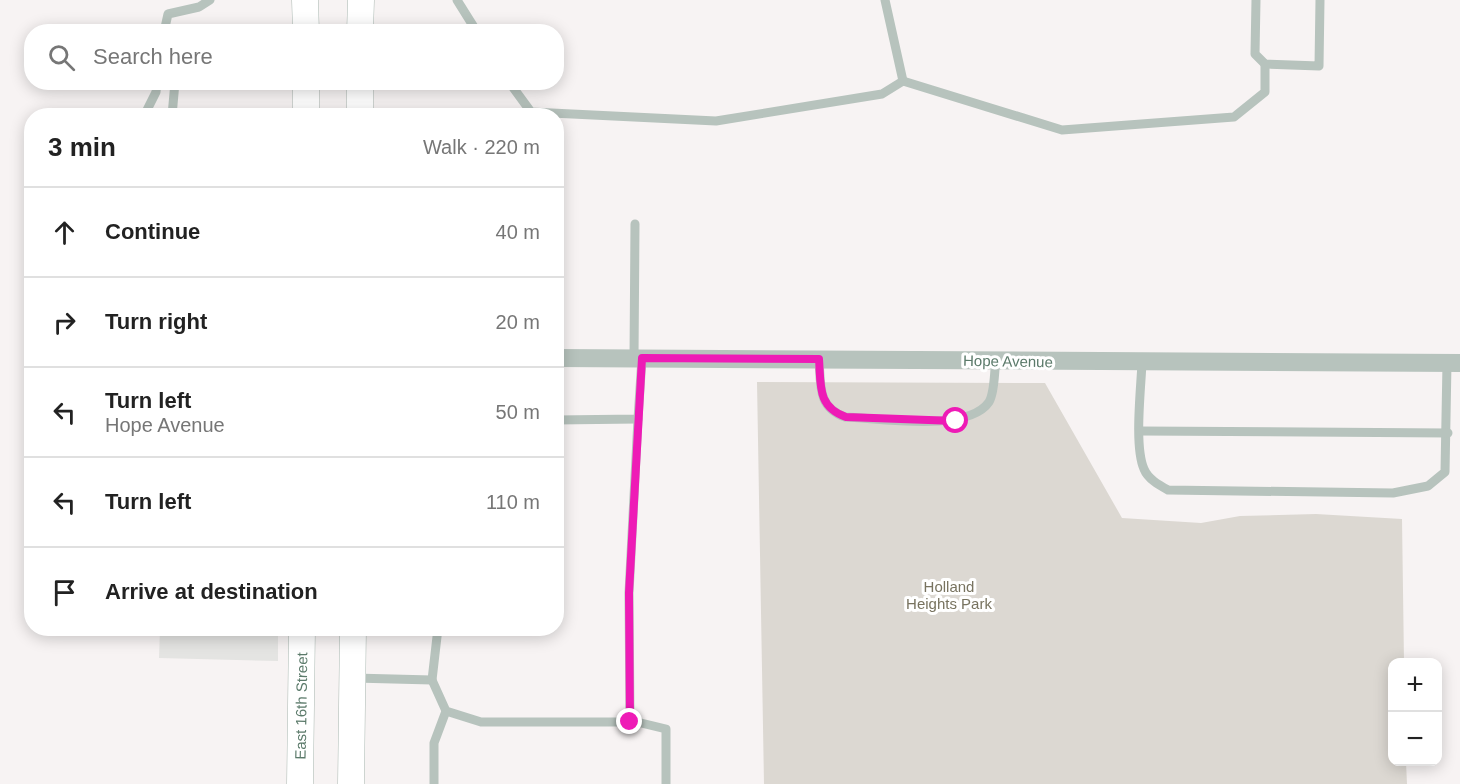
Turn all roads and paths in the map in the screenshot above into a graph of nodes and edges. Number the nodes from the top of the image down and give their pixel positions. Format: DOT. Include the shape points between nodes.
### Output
graph roads {
  1 [pos="210,0"];
  2 [pos="305,0"];
  3 [pos="361,0"];
  4 [pos="457,0"];
  5 [pos="885,0"];
  6 [pos="1256,0"];
  7 [pos="1320,0"];
  8 [pos="166,24"];
  9 [pos="306,24"];
  10 [pos="360,24"];
  11 [pos="472,24"];
  12 [pos="1265,64"];
  13 [pos="903,81"];
  14 [pos="156,90"];
  15 [pos="174,90"];
  16 [pos="306,90"];
  17 [pos="360,90"];
  18 [pos="515,90"];
  19 [pos="148,108"];
  20 [pos="173,108"];
  21 [pos="306,108"];
  22 [pos="360,108"];
  23 [pos="528,108"];
  24 [pos="564,114"];
  25 [pos="635,224"];
  26 [pos="564,358"];
  27 [pos="638,358"];
  28 [pos="819,359"];
  29 [pos="996,360"];
  30 [pos="1142,362"];
  31 [pos="1454,363"];
  32 [pos="638,418"];
  33 [pos="564,420"];
  34 [pos="1140,431"];
  35 [pos="1448,433"];
  36 [pos="302,636"];
  37 [pos="353,636"];
  38 [pos="437,636"];
  39 [pos="352,678"];
  40 [pos="432,680"];
  41 [pos="446,711"];
  42 [pos="630,722"];
  43 [pos="300,784"];
  44 [pos="351,784"];
  45 [pos="434,784"];
  46 [pos="666,784"];
  1 -- 8 [label="lane" via="168,14"];
  2 -- 9 [label="main road"];
  3 -- 10 [label="main road"];
  4 -- 11 [label="lane"];
  5 -- 13 [label="lane"];
  6 -- 12 [label="lane" via="1255,54"];
  7 -- 12 [label="lane" via="1319,66"];
  12 -- 13 [label="lane" via="1265,92 1234,117 1062,130"];
  13 -- 24 [label="lane" via="882,94 716,121"];
  14 -- 19 [label="lane"];
  15 -- 20 [label="lane"];
  16 -- 21 [label="main road"];
  17 -- 22 [label="main road"];
  18 -- 23 [label="lane"];
  25 -- 27 [label="lane"];
  26 -- 27 [label="street, Hope Avenue"];
  27 -- 28 [label="street, Hope Avenue"];
  27 -- 32 [label="lane"];
  28 -- 29 [label="street, Hope Avenue"];
  28 -- 29 [label="lane" via="821,391 833,412 846,417 956,421 974,416 990,401"];
  29 -- 30 [label="street, Hope Avenue"];
  30 -- 31 [label="street, Hope Avenue"];
  30 -- 34 [label="lane"];
  31 -- 35 [label="lane"];
  32 -- 33 [label="lane"];
  32 -- 42 [label="lane" via="629,593"];
  34 -- 35 [label="lane"];
  34 -- 35 [label="lane" via="1144,471 1168,489 1393,494 1428,486 1445,472"];
  36 -- 43 [label="main road, East 16th Street"];
  37 -- 39 [label="main road"];
  38 -- 40 [label="lane"];
  39 -- 40 [label="lane"];
  39 -- 44 [label="main road"];
  40 -- 41 [label="lane"];
  41 -- 42 [label="lane" via="481,722"];
  41 -- 45 [label="lane" via="434,743"];
  42 -- 46 [label="lane" via="666,729"];
}
